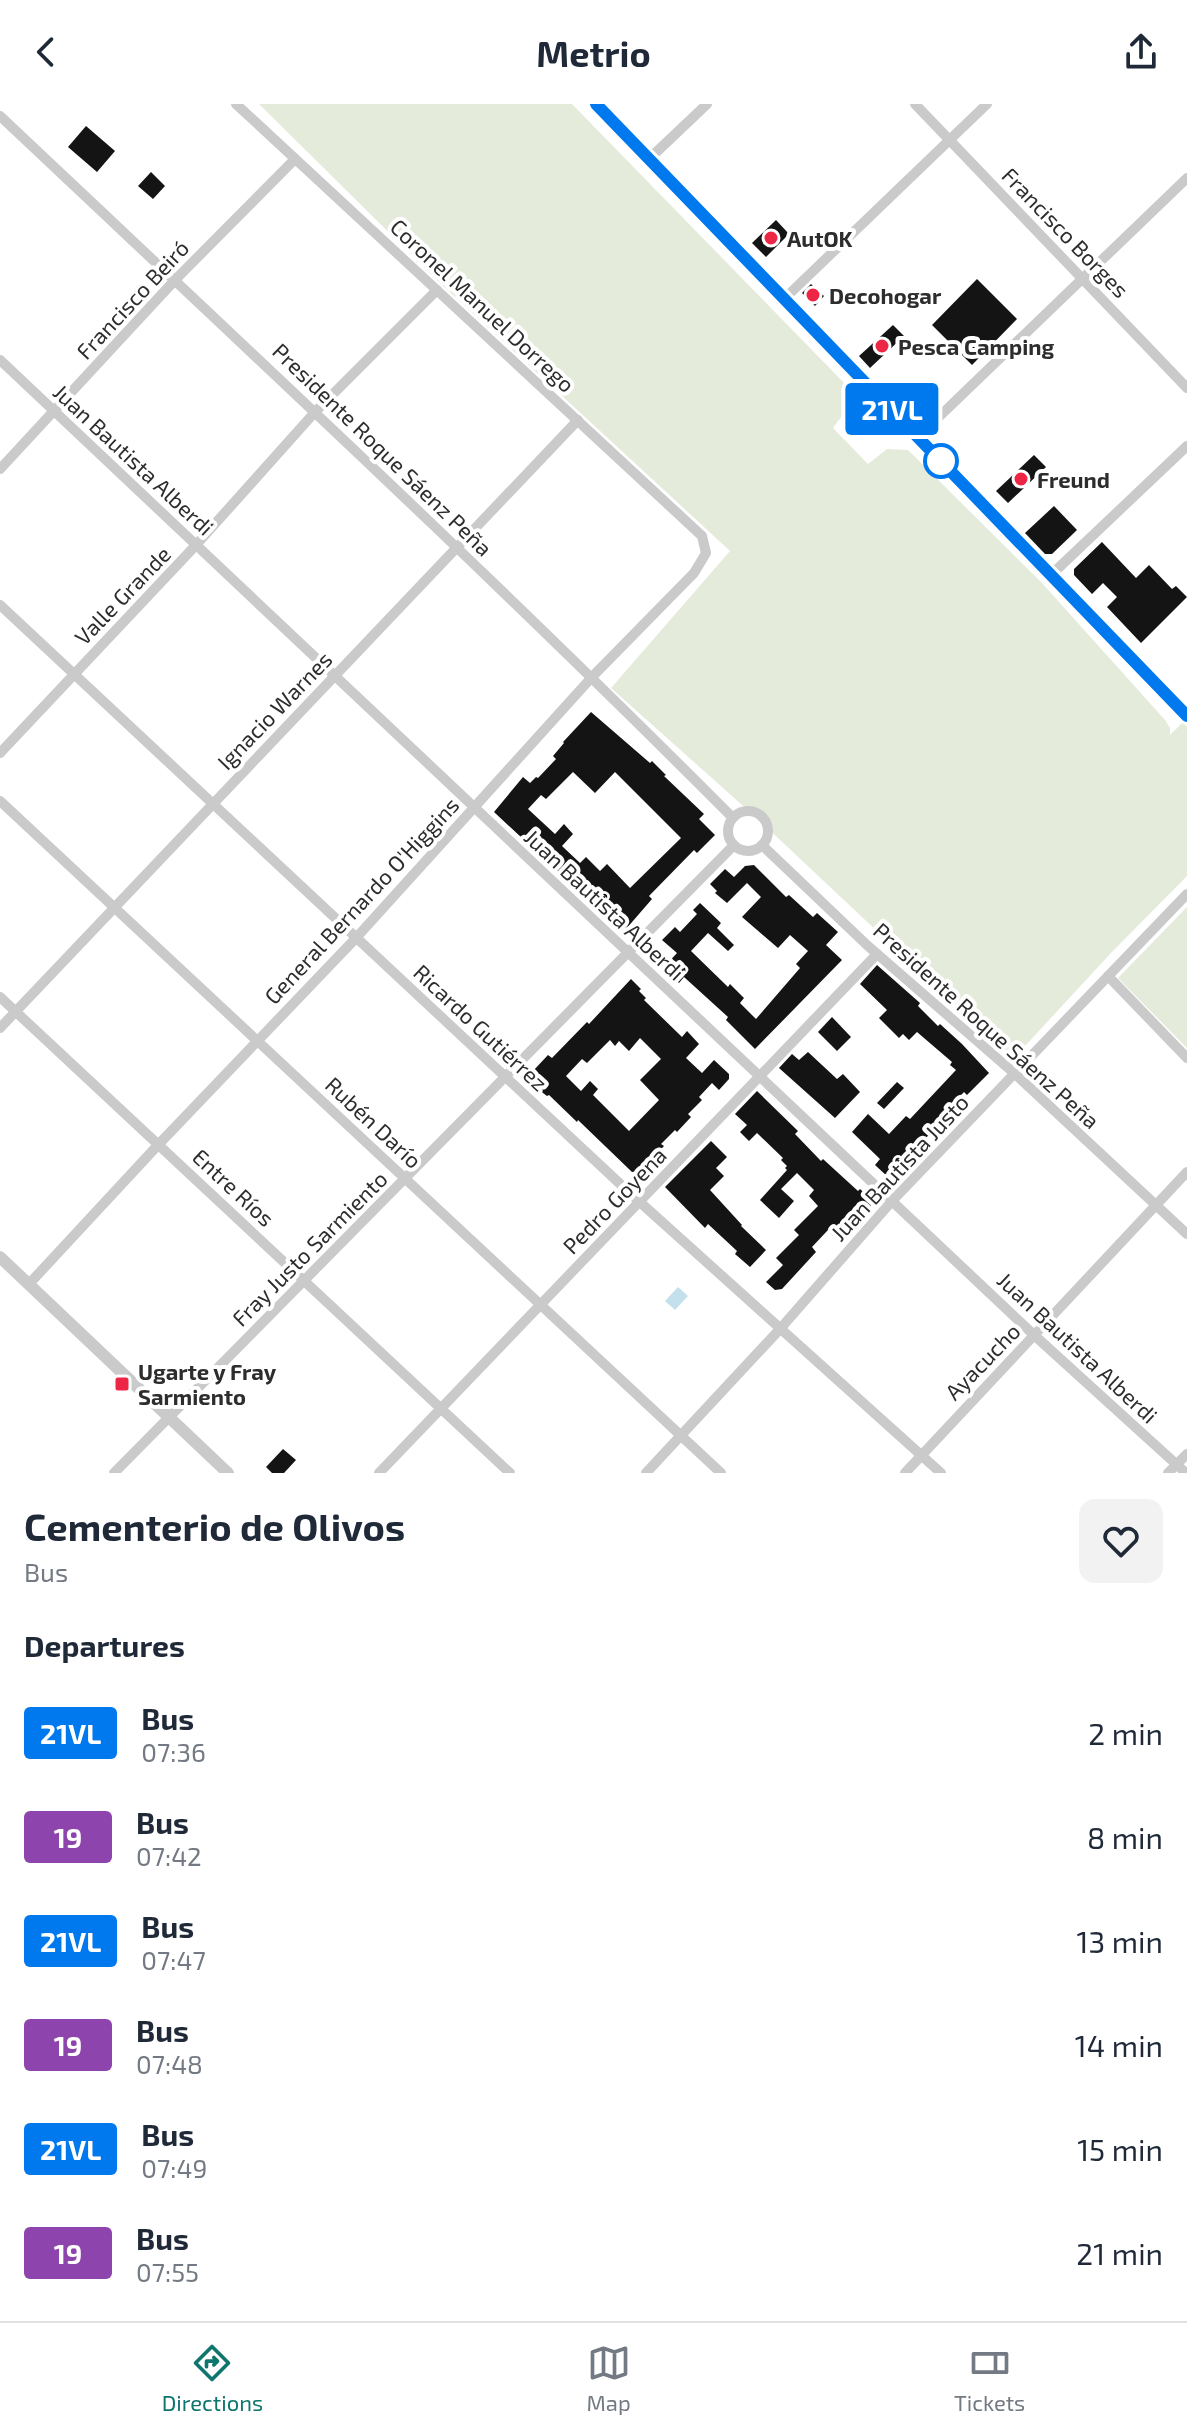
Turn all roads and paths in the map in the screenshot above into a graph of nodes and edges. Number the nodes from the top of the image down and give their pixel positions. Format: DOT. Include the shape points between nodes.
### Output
graph roads {
  1 [pos="236,104"];
  2 [pos="596,104"];
  3 [pos="707,104"];
  4 [pos="915,104"];
  5 [pos="987,104"];
  6 [pos="0,116"];
  7 [pos="950,140"];
  8 [pos="295,159"];
  9 [pos="648,160"];
  10 [pos="1187,178"];
  11 [pos="1082,279"];
  12 [pos="175,280"];
  13 [pos="437,290"];
  14 [pos="784,299"];
  15 [pos="0,360"];
  16 [pos="1187,388"];
  17 [pos="54,411"];
  18 [pos="315,412"];
  19 [pos="578,420"];
  20 [pos="918,437"];
  21 [pos="1187,446"];
  22 [pos="0,469"];
  23 [pos="702,536"];
  24 [pos="196,545"];
  25 [pos="456,547"];
  26 [pos="1051,575"];
  27 [pos="0,605"];
  28 [pos="73,675"];
  29 [pos="335,676"];
  30 [pos="592,677"];
  31 [pos="1186,712"];
  32 [pos="0,753"];
  33 [pos="0,801"];
  34 [pos="212,804"];
  35 [pos="473,806"];
  36 [pos="732,817"];
  37 [pos="734,845"];
  38 [pos="762,845"];
  39 [pos="1187,894"];
  40 [pos="114,907"];
  41 [pos="356,938"];
  42 [pos="629,953"];
  43 [pos="877,954"];
  44 [pos="1108,976"];
  45 [pos="0,997"];
  46 [pos="15,1011"];
  47 [pos="0,1028"];
  48 [pos="258,1041"];
  49 [pos="1187,1058"];
  50 [pos="1014,1073"];
  51 [pos="760,1076"];
  52 [pos="506,1077"];
  53 [pos="158,1145"];
  54 [pos="1187,1172"];
  55 [pos="406,1180"];
  56 [pos="892,1201"];
  57 [pos="640,1202"];
  58 [pos="1157,1206"];
  59 [pos="1187,1234"];
  60 [pos="0,1257"];
  61 [pos="305,1280"];
  62 [pos="29,1284"];
  63 [pos="541,1305"];
  64 [pos="780,1329"];
  65 [pos="1034,1335"];
  66 [pos="441,1409"];
  67 [pos="168,1416"];
  68 [pos="681,1435"];
  69 [pos="921,1454"];
  70 [pos="1187,1454"];
  71 [pos="1176,1464"];
  72 [pos="114,1473"];
  73 [pos="228,1473"];
  74 [pos="379,1473"];
  75 [pos="510,1473"];
  76 [pos="646,1473"];
  77 [pos="721,1473"];
  78 [pos="905,1473"];
  79 [pos="941,1473"];
  80 [pos="1168,1473"];
  81 [pos="1186,1473"];
  1 -- 8 [label="street, Coronel Manuel Dorrego"];
  2 -- 9 [label="street"];
  3 -- 9 [label="street"];
  4 -- 7 [label="street, Francisco Borges"];
  5 -- 7 [label="street"];
  6 -- 12 [label="street, Presidente Roque Sáenz Peña"];
  7 -- 11 [label="street, Francisco Borges"];
  7 -- 14 [label="street"];
  8 -- 12 [label="street, Francisco Beiró"];
  8 -- 13 [label="street, Coronel Manuel Dorrego"];
  9 -- 14 [label="street"];
  10 -- 11 [label="street"];
  11 -- 16 [label="street, Francisco Borges"];
  11 -- 20 [label="street"];
  12 -- 17 [label="street, Francisco Beiró"];
  12 -- 18 [label="street, Presidente Roque Sáenz Peña"];
  13 -- 18 [label="street, Valle Grande"];
  13 -- 19 [label="street, Coronel Manuel Dorrego"];
  14 -- 20 [label="street"];
  15 -- 17 [label="street, Juan Bautista Alberdi"];
  17 -- 22 [label="street, Francisco Beiró"];
  17 -- 24 [label="street, Juan Bautista Alberdi"];
  18 -- 24 [label="street, Valle Grande"];
  18 -- 25 [label="street, Presidente Roque Sáenz Peña"];
  19 -- 23 [label="street, Coronel Manuel Dorrego"];
  19 -- 25 [label="street, Ignacio Warnes"];
  20 -- 26 [label="street"];
  21 -- 26 [label="street"];
  23 -- 30 [label="street, General Bernardo O'Higgins" via="706,553 694,573"];
  24 -- 28 [label="street, Valle Grande"];
  24 -- 29 [label="street, Juan Bautista Alberdi"];
  25 -- 29 [label="street, Ignacio Warnes"];
  25 -- 30 [label="street, Presidente Roque Sáenz Peña"];
  26 -- 31 [label="street"];
  27 -- 28 [label="street, Ricardo Gutiérrez"];
  28 -- 32 [label="street, Valle Grande"];
  28 -- 34 [label="street, Ricardo Gutiérrez"];
  29 -- 34 [label="street, Ignacio Warnes"];
  29 -- 35 [label="street, Juan Bautista Alberdi"];
  30 -- 35 [label="street, General Bernardo O'Higgins"];
  30 -- 36 [label="street, Presidente Roque Sáenz Peña"];
  33 -- 40 [label="street, Rubén Darío"];
  34 -- 40 [label="street, Ignacio Warnes"];
  34 -- 41 [label="street, Ricardo Gutiérrez"];
  35 -- 41 [label="street, General Bernardo O'Higgins"];
  35 -- 42 [label="street, Juan Bautista Alberdi"];
  36 -- 37 [label="street" via="728,835"];
  36 -- 38 [label="street" via="744,811 762,816 768,828"];
  37 -- 38 [label="street" via="745,851"];
  37 -- 42 [label="street, Fray Justo Sarmiento"];
  38 -- 43 [label="street, Presidente Roque Sáenz Peña"];
  39 -- 44 [label="street, Juan Bautista Justo"];
  40 -- 46 [label="street, Ignacio Warnes"];
  40 -- 48 [label="street, Rubén Darío"];
  41 -- 48 [label="street, General Bernardo O'Higgins"];
  41 -- 52 [label="street, Ricardo Gutiérrez"];
  42 -- 51 [label="street, Juan Bautista Alberdi"];
  42 -- 52 [label="street, Fray Justo Sarmiento"];
  43 -- 50 [label="street, Presidente Roque Sáenz Peña"];
  43 -- 51 [label="street, Pedro Goyena"];
  44 -- 49 [label="street"];
  44 -- 50 [label="street, Juan Bautista Justo"];
  45 -- 46 [label="street, Entre Ríos"];
  46 -- 47 [label="street, Ignacio Warnes"];
  46 -- 53 [label="street, Entre Ríos"];
  48 -- 53 [label="street, General Bernardo O'Higgins"];
  48 -- 55 [label="street, Rubén Darío"];
  50 -- 56 [label="street, Juan Bautista Justo"];
  50 -- 58 [label="street, Presidente Roque Sáenz Peña"];
  51 -- 56 [label="street, Juan Bautista Alberdi"];
  51 -- 57 [label="street, Pedro Goyena"];
  52 -- 55 [label="street, Fray Justo Sarmiento"];
  52 -- 57 [label="street, Ricardo Gutiérrez"];
  53 -- 61 [label="street, Entre Ríos"];
  53 -- 62 [label="street, General Bernardo O'Higgins"];
  54 -- 58 [label="street, Ayacucho"];
  55 -- 61 [label="street, Fray Justo Sarmiento"];
  55 -- 63 [label="street, Rubén Darío"];
  56 -- 64 [label="street, Juan Bautista Justo"];
  56 -- 65 [label="street, Juan Bautista Alberdi"];
  57 -- 63 [label="street, Pedro Goyena"];
  57 -- 64 [label="street, Ricardo Gutiérrez"];
  58 -- 59 [label="street, Presidente Roque Sáenz Peña"];
  58 -- 65 [label="street, Ayacucho"];
  60 -- 62 [label="street"];
  61 -- 66 [label="street, Entre Ríos"];
  61 -- 67 [label="street, Fray Justo Sarmiento"];
  62 -- 67 [label="street"];
  63 -- 66 [label="street, Pedro Goyena"];
  63 -- 68 [label="street, Rubén Darío"];
  64 -- 68 [label="street, Juan Bautista Justo"];
  64 -- 69 [label="street, Ricardo Gutiérrez"];
  65 -- 69 [label="street, Ayacucho"];
  65 -- 71 [label="street, Juan Bautista Alberdi"];
  66 -- 74 [label="street, Pedro Goyena"];
  66 -- 75 [label="street, Entre Ríos"];
  67 -- 72 [label="street, Fray Justo Sarmiento"];
  67 -- 73 [label="street"];
  68 -- 76 [label="street, Juan Bautista Justo"];
  68 -- 77 [label="street, Rubén Darío"];
  69 -- 78 [label="street, Ayacucho"];
  69 -- 79 [label="street, Ricardo Gutiérrez"];
  70 -- 71 [label="street"];
  71 -- 80 [label="street"];
  71 -- 81 [label="street, Juan Bautista Alberdi"];
}
